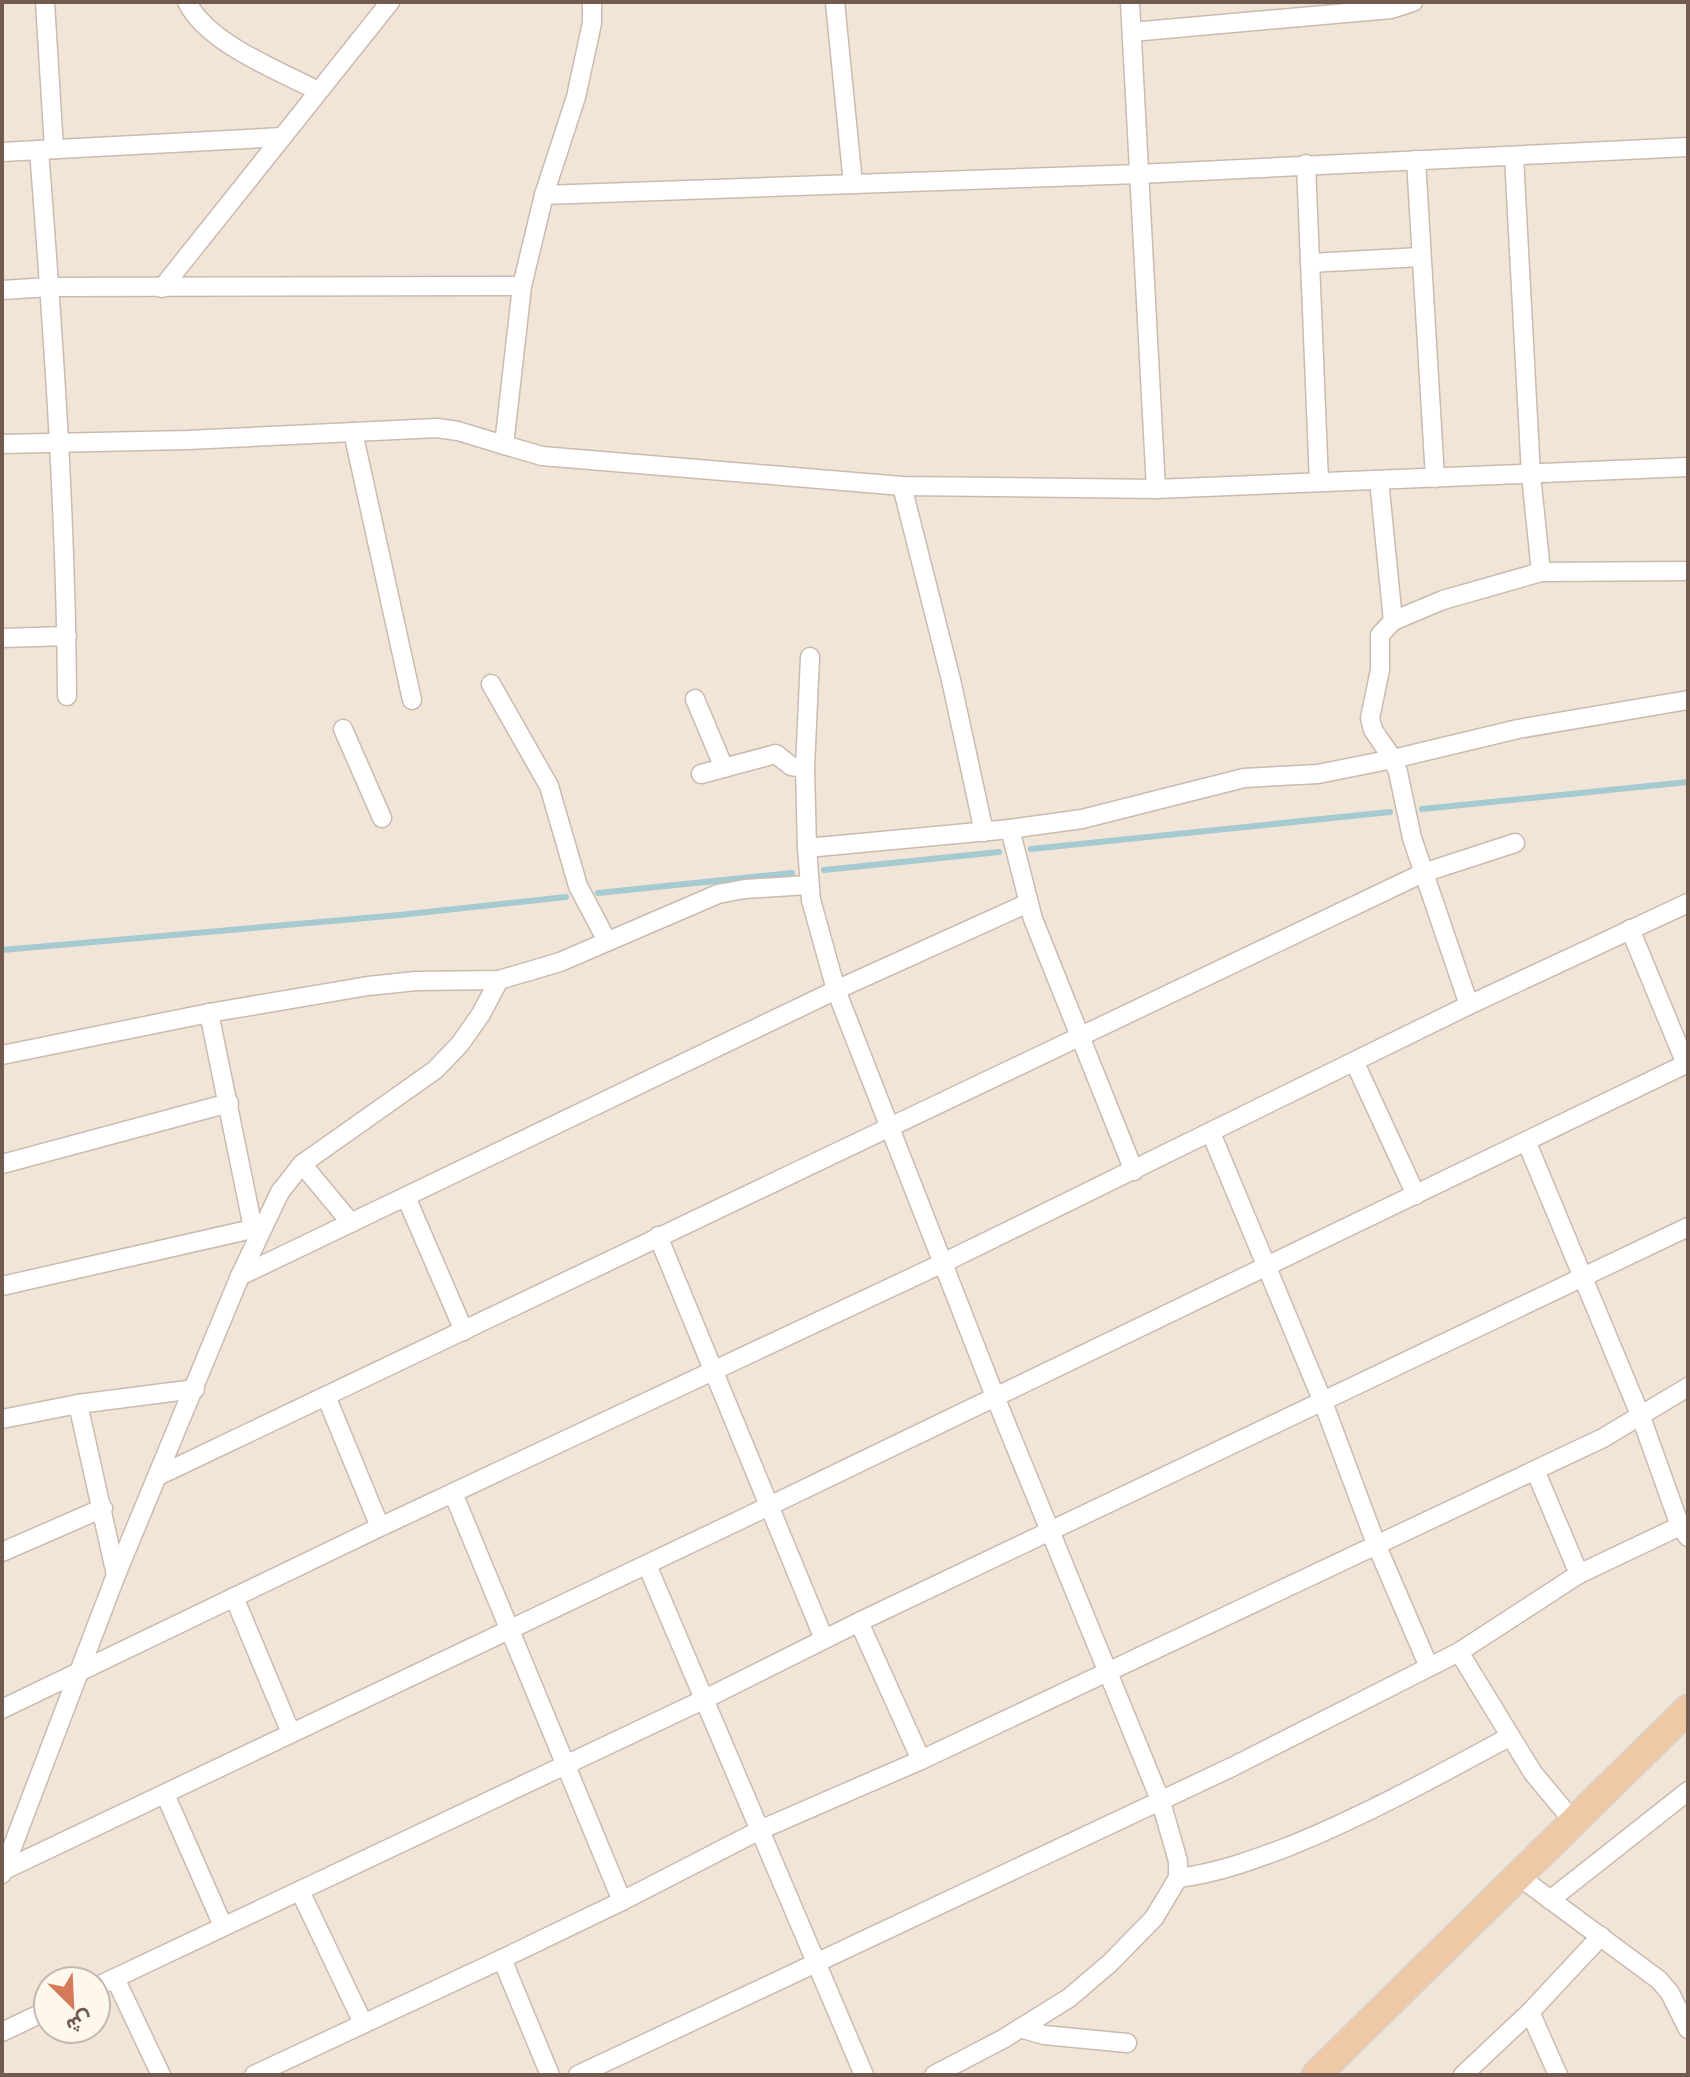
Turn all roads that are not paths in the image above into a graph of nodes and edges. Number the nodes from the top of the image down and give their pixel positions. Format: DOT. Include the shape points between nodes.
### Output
graph roads {
  1 [pos="45,2"];
  2 [pos="187,2"];
  3 [pos="390,2"];
  4 [pos="592,2"];
  5 [pos="835,2"];
  6 [pos="1130,2"];
  7 [pos="1413,2"];
  8 [pos="1294,9"];
  9 [pos="1132,32"];
  10 [pos="318,91"];
  11 [pos="282,137"];
  12 [pos="1688,147"];
  13 [pos="47,149"];
  14 [pos="2,152"];
  15 [pos="1514,157"];
  16 [pos="1416,160"];
  17 [pos="1306,164"];
  18 [pos="1139,174"];
  19 [pos="853,184"];
  20 [pos="544,195"];
  21 [pos="1420,257"];
  22 [pos="1310,263"];
  23 [pos="522,286"];
  24 [pos="50,287"];
  25 [pos="162,288"];
  26 [pos="2,290"];
  27 [pos="353,432"];
  28 [pos="57,441"];
  29 [pos="2,444"];
  30 [pos="504,445"];
  31 [pos="1688,467"];
  32 [pos="1531,475"];
  33 [pos="1435,478"];
  34 [pos="1379,480"];
  35 [pos="1319,482"];
  36 [pos="902,486"];
  37 [pos="1156,489"];
  38 [pos="1688,571"];
  39 [pos="1541,572"];
  40 [pos="1393,621"];
  41 [pos="67,636"];
  42 [pos="2,638"];
  43 [pos="810,657"];
  44 [pos="491,684"];
  45 [pos="67,696"];
  46 [pos="695,699"];
  47 [pos="412,700"];
  48 [pos="1688,700"];
  49 [pos="343,729"];
  50 [pos="1393,759"];
  51 [pos="724,768"];
  52 [pos="805,768"];
  53 [pos="701,774"];
  54 [pos="382,818"];
  55 [pos="1010,829"];
  56 [pos="984,832"];
  57 [pos="1515,843"];
  58 [pos="807,848"];
  59 [pos="1423,873"];
  60 [pos="808,885"];
  61 [pos="1028,903"];
  62 [pos="1688,903"];
  63 [pos="1630,929"];
  64 [pos="607,941"];
  65 [pos="499,980"];
  66 [pos="836,990"];
  67 [pos="1469,1005"];
  68 [pos="209,1013"];
  69 [pos="1081,1038"];
  70 [pos="2,1055"];
  71 [pos="1355,1063"];
  72 [pos="1687,1064"];
  73 [pos="229,1103"];
  74 [pos="889,1128"];
  75 [pos="1211,1133"];
  76 [pos="1527,1143"];
  77 [pos="2,1164"];
  78 [pos="302,1164"];
  79 [pos="1134,1171"];
  80 [pos="1416,1195"];
  81 [pos="406,1197"];
  82 [pos="351,1223"];
  83 [pos="1688,1227"];
  84 [pos="257,1228"];
  85 [pos="658,1236"];
  86 [pos="943,1263"];
  87 [pos="1266,1266"];
  88 [pos="240,1276"];
  89 [pos="1585,1277"];
  90 [pos="2,1286"];
  91 [pos="464,1331"];
  92 [pos="715,1371"];
  93 [pos="1688,1387"];
  94 [pos="195,1389"];
  95 [pos="326,1396"];
  96 [pos="996,1399"];
  97 [pos="1323,1402"];
  98 [pos="78,1404"];
  99 [pos="1641,1417"];
  100 [pos="2,1419"];
  101 [pos="1535,1470"];
  102 [pos="158,1476"];
  103 [pos="453,1493"];
  104 [pos="771,1505"];
  105 [pos="103,1508"];
  106 [pos="380,1527"];
  107 [pos="1049,1531"];
  108 [pos="1684,1531"];
  109 [pos="1376,1544"];
  110 [pos="2,1552"];
  111 [pos="647,1565"];
  112 [pos="1579,1574"];
  113 [pos="116,1575"];
  114 [pos="234,1597"];
  115 [pos="859,1622"];
  116 [pos="510,1630"];
  117 [pos="824,1639"];
  118 [pos="1459,1652"];
  119 [pos="1429,1667"];
  120 [pos="80,1671"];
  121 [pos="1107,1671"];
  122 [pos="705,1699"];
  123 [pos="2,1709"];
  124 [pos="1688,1709"];
  125 [pos="291,1733"];
  126 [pos="1509,1737"];
  127 [pos="921,1760"];
  128 [pos="566,1763"];
  129 [pos="1688,1791"];
  130 [pos="165,1794"];
  131 [pos="1161,1802"];
  132 [pos="1573,1821"];
  133 [pos="760,1830"];
  134 [pos="2,1872"];
  135 [pos="1517,1875"];
  136 [pos="1178,1878"];
  137 [pos="300,1891"];
  138 [pos="1550,1900"];
  139 [pos="622,1901"];
  140 [pos="223,1926"];
  141 [pos="1601,1936"];
  142 [pos="502,1959"];
  143 [pos="814,1963"];
  144 [pos="115,1978"];
  145 [pos="112,1979"];
  146 [pos="1530,2012"];
  147 [pos="32,2018"];
  148 [pos="363,2023"];
  149 [pos="1020,2028"];
  150 [pos="1688,2029"];
  151 [pos="2,2032"];
  152 [pos="1127,2043"];
  153 [pos="161,2075"];
  154 [pos="254,2075"];
  155 [pos="550,2075"];
  156 [pos="578,2075"];
  157 [pos="864,2075"];
  158 [pos="934,2075"];
  159 [pos="1316,2075"];
  160 [pos="1463,2075"];
  161 [pos="1558,2075"];
  1 -- 13 [label="street"];
  2 -- 10 [label="street" via="208,29"];
  3 -- 10 [label="street"];
  4 -- 20 [label="street" via="576,97"];
  5 -- 19 [label="street"];
  6 -- 9 [label="street"];
  7 -- 8 [label="street" via="1391,9"];
  8 -- 9 [label="street"];
  9 -- 18 [label="street"];
  10 -- 11 [label="street"];
  11 -- 13 [label="street"];
  11 -- 25 [label="street"];
  12 -- 15 [label="street"];
  13 -- 14 [label="street"];
  13 -- 24 [label="street"];
  15 -- 16 [label="street"];
  15 -- 32 [label="street"];
  16 -- 17 [label="street"];
  16 -- 21 [label="street"];
  17 -- 18 [label="street"];
  17 -- 22 [label="street"];
  18 -- 19 [label="street"];
  18 -- 37 [label="street"];
  19 -- 20 [label="street"];
  20 -- 23 [label="street"];
  21 -- 22 [label="street"];
  21 -- 33 [label="street"];
  22 -- 35 [label="street"];
  23 -- 25 [label="street"];
  23 -- 30 [label="street"];
  24 -- 25 [label="street"];
  24 -- 26 [label="street"];
  24 -- 28 [label="street"];
  27 -- 28 [label="street"];
  27 -- 30 [label="street" via="437,428"];
  27 -- 47 [label="street"];
  28 -- 29 [label="street"];
  28 -- 41 [label="street"];
  30 -- 36 [label="street" via="542,456"];
  31 -- 32 [label="street"];
  32 -- 33 [label="street"];
  32 -- 39 [label="street"];
  33 -- 34 [label="street"];
  34 -- 35 [label="street"];
  34 -- 40 [label="street"];
  35 -- 37 [label="street"];
  36 -- 37 [label="street"];
  36 -- 56 [label="street"];
  38 -- 39 [label="street"];
  39 -- 40 [label="street" via="1443,600"];
  40 -- 50 [label="street" via="1380,635 1380,670 1370,718"];
  41 -- 42 [label="street"];
  41 -- 45 [label="street"];
  43 -- 52 [label="street"];
  44 -- 64 [label="street" via="549,786 578,886"];
  46 -- 51 [label="street"];
  48 -- 50 [label="street" via="1532,726"];
  49 -- 54 [label="street"];
  50 -- 55 [label="street" via="1318,774 1244,778 1096,817"];
  50 -- 59 [label="street"];
  51 -- 52 [label="street" via="776,754 791,766"];
  51 -- 53 [label="street"];
  52 -- 58 [label="street"];
  55 -- 56 [label="street"];
  55 -- 61 [label="street"];
  56 -- 58 [label="street"];
  57 -- 59 [label="street"];
  58 -- 60 [label="street"];
  59 -- 67 [label="street"];
  59 -- 69 [label="street"];
  60 -- 64 [label="street" via="718,894"];
  60 -- 66 [label="street"];
  61 -- 66 [label="street"];
  61 -- 69 [label="street"];
  62 -- 63 [label="street"];
  63 -- 67 [label="street"];
  63 -- 72 [label="street"];
  64 -- 65 [label="street"];
  65 -- 68 [label="street" via="368,986"];
  65 -- 78 [label="street" via="460,1044 435,1070"];
  66 -- 74 [label="street"];
  66 -- 81 [label="street"];
  67 -- 71 [label="street"];
  68 -- 70 [label="street"];
  68 -- 73 [label="street"];
  69 -- 74 [label="street"];
  69 -- 79 [label="street"];
  71 -- 75 [label="street"];
  71 -- 80 [label="street"];
  72 -- 76 [label="street"];
  73 -- 77 [label="street"];
  73 -- 84 [label="street"];
  74 -- 85 [label="street"];
  74 -- 86 [label="street"];
  75 -- 79 [label="street"];
  75 -- 87 [label="street"];
  76 -- 80 [label="street"];
  76 -- 89 [label="street"];
  78 -- 82 [label="street"];
  78 -- 84 [label="street"];
  79 -- 86 [label="street"];
  80 -- 87 [label="street"];
  81 -- 82 [label="street"];
  81 -- 91 [label="street"];
  82 -- 88 [label="street"];
  83 -- 89 [label="street"];
  84 -- 88 [label="street"];
  84 -- 90 [label="street"];
  85 -- 91 [label="street"];
  85 -- 92 [label="street"];
  86 -- 92 [label="street"];
  86 -- 96 [label="street"];
  87 -- 96 [label="street"];
  87 -- 97 [label="street"];
  88 -- 94 [label="street"];
  89 -- 97 [label="street"];
  89 -- 99 [label="street"];
  91 -- 95 [label="street"];
  92 -- 103 [label="street"];
  92 -- 104 [label="street"];
  93 -- 99 [label="street"];
  94 -- 98 [label="street"];
  94 -- 102 [label="street"];
  95 -- 102 [label="street"];
  95 -- 106 [label="street"];
  96 -- 104 [label="street"];
  96 -- 107 [label="street"];
  97 -- 107 [label="street"];
  97 -- 109 [label="street"];
  98 -- 100 [label="street"];
  98 -- 105 [label="street"];
  99 -- 101 [label="street"];
  99 -- 108 [label="street"];
  101 -- 109 [label="street"];
  101 -- 112 [label="street"];
  102 -- 113 [label="street"];
  103 -- 106 [label="street"];
  103 -- 116 [label="street"];
  104 -- 111 [label="street"];
  104 -- 117 [label="street"];
  105 -- 110 [label="street"];
  105 -- 113 [label="street"];
  106 -- 114 [label="street"];
  107 -- 115 [label="street"];
  107 -- 121 [label="street"];
  108 -- 112 [label="street"];
  109 -- 119 [label="street"];
  109 -- 121 [label="street"];
  111 -- 116 [label="street"];
  111 -- 122 [label="street"];
  112 -- 118 [label="street"];
  113 -- 120 [label="street"];
  114 -- 120 [label="street"];
  114 -- 125 [label="street"];
  115 -- 117 [label="street"];
  115 -- 127 [label="street"];
  116 -- 125 [label="street"];
  116 -- 128 [label="street"];
  117 -- 122 [label="street"];
  118 -- 119 [label="street"];
  118 -- 126 [label="street"];
  119 -- 131 [label="street"];
  120 -- 123 [label="street"];
  120 -- 134 [label="street"];
  121 -- 127 [label="street"];
  121 -- 131 [label="street"];
  122 -- 128 [label="street"];
  122 -- 133 [label="street"];
  124 -- 132 [label="highway"];
  125 -- 130 [label="street"];
  126 -- 132 [label="street"];
  126 -- 136 [label="street" via="1323,1833 1210,1874"];
  127 -- 133 [label="street"];
  128 -- 137 [label="street"];
  128 -- 139 [label="street"];
  129 -- 138 [label="street"];
  130 -- 134 [label="street"];
  130 -- 140 [label="street"];
  131 -- 136 [label="street"];
  131 -- 143 [label="street"];
  132 -- 135 [label="highway"];
  133 -- 139 [label="street"];
  133 -- 143 [label="street"];
  135 -- 138 [label="street"];
  135 -- 159 [label="highway"];
  136 -- 149 [label="street" via="1154,1918 1110,1963 1069,1998"];
  137 -- 140 [label="street"];
  137 -- 148 [label="street"];
  138 -- 141 [label="street"];
  139 -- 142 [label="street"];
  140 -- 144 [label="street"];
  141 -- 146 [label="street"];
  141 -- 150 [label="street" via="1659,1980"];
  142 -- 148 [label="street"];
  142 -- 155 [label="street"];
  143 -- 156 [label="street"];
  143 -- 157 [label="street"];
  144 -- 145 [label="street"];
  144 -- 153 [label="street"];
  146 -- 160 [label="street"];
  146 -- 161 [label="street"];
  147 -- 151 [label="street"];
  148 -- 154 [label="street"];
  149 -- 152 [label="street"];
  149 -- 158 [label="street"];
}
